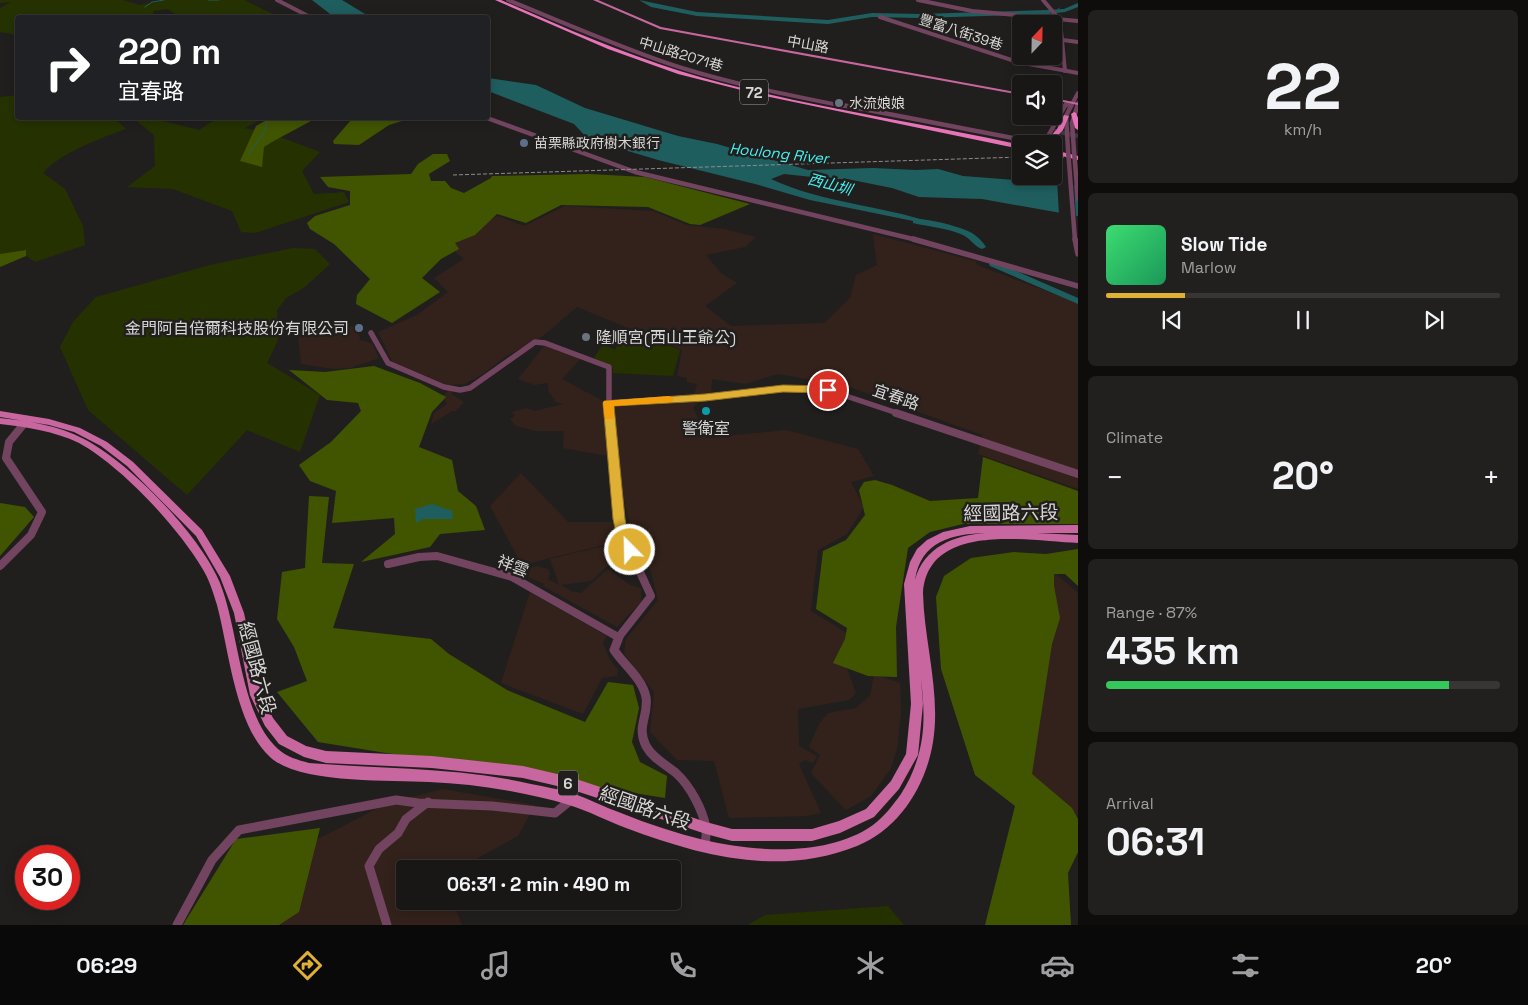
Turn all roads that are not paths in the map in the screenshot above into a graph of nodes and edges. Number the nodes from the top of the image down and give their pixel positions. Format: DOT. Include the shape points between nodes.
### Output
graph roads {
  1 [pos="272,0"];
  2 [pos="277,0"];
  3 [pos="497,0"];
  4 [pos="502,0"];
  5 [pos="508,0"];
  6 [pos="595,0"];
  7 [pos="918,0"];
  8 [pos="1043,0"];
  9 [pos="301,15"];
  10 [pos="306,15"];
  11 [pos="1058,15"];
  12 [pos="1012,16"];
  13 [pos="880,17"];
  14 [pos="1062,20"];
  15 [pos="1078,21"];
  16 [pos="1062,33"];
  17 [pos="1063,40"];
  18 [pos="1078,42"];
  19 [pos="1065,71"];
  20 [pos="1078,73"];
  21 [pos="1012,92"];
  22 [pos="1078,93"];
  23 [pos="1062,100"];
  24 [pos="1077,103"];
  25 [pos="1074,114"];
  26 [pos="1066,116"];
  27 [pos="490,117"];
  28 [pos="1078,128"];
  29 [pos="991,137"];
  30 [pos="1012,143"];
  31 [pos="1012,144"];
  32 [pos="1062,155"];
  33 [pos="1078,159"];
  34 [pos="1078,199"];
  35 [pos="1078,254"];
  36 [pos="1078,285"];
  37 [pos="371,333"];
  38 [pos="608,403"];
  39 [pos="0,414"];
  40 [pos="0,421"];
  41 [pos="26,421"];
  42 [pos="1078,474"];
  43 [pos="1078,529"];
  44 [pos="978,533"];
  45 [pos="1078,538"];
  46 [pos="388,564"];
  47 [pos="0,566"];
  48 [pos="217,574"];
  49 [pos="618,637"];
  50 [pos="576,785"];
  51 [pos="571,800"];
  52 [pos="428,802"];
  53 [pos="706,828"];
  54 [pos="705,847"];
  55 [pos="177,925"];
  56 [pos="387,925"];
  1 -- 9 [label="street"];
  2 -- 10 [label="street"];
  3 -- 31 [label="highway, 72" via="609,48 687,75 770,96"];
  4 -- 29 [label="highway, 72" via="616,48 692,74 751,89"];
  5 -- 24 [label="street, 中山路2071巷" via="638,53 727,80 1004,137 1023,140 1047,138 1066,104"];
  6 -- 21 [label="main road, 中山路" via="672,31"];
  7 -- 12 [label="street"];
  8 -- 11 [label="street"];
  13 -- 19 [label="street, 豐富八街39巷" via="1018,62"];
  14 -- 15 [label="street"];
  16 -- 17 [label="street"];
  17 -- 18 [label="street"];
  17 -- 19 [label="street"];
  19 -- 20 [label="street, 豐富八街39巷"];
  22 -- 24 [label="street"];
  23 -- 24 [label="main road"];
  24 -- 25 [label="street"];
  24 -- 26 [label="street"];
  25 -- 28 [label="highway"];
  25 -- 34 [label="street, bridge"];
  26 -- 29 [label="highway" via="1060,130 1049,142"];
  26 -- 35 [label="street, bridge"];
  27 -- 36 [label="street" via="635,172 912,240"];
  29 -- 30 [label="highway, 72"];
  32 -- 33 [label="highway"];
  37 -- 38 [label="street" via="388,363 444,387 460,390 470,388 535,342 545,343 609,367"];
  38 -- 42 [label="street, 宜春路" via="783,388 828,390"];
  38 -- 49 [label="street" via="622,533 651,596"];
  39 -- 41 [label="main road, 經國路六段 / 6"];
  40 -- 41 [label="main road, 經國路六段 / 6"];
  41 -- 47 [label="street" via="8,445 6,453 42,512 35,531"];
  41 -- 48 [label="main road, 經國路六段 / 6" via="77,430 104,444 130,464 199,532"];
  43 -- 44 [label="main road, 經國路六段 / 6"];
  44 -- 45 [label="main road, 經國路六段 / 6"];
  44 -- 53 [label="main road, 經國路六段 / 6" via="944,535 919,554 913,565 908,590 917,704 912,755 895,785 870,814 812,835 732,835"];
  44 -- 54 [label="main road, 經國路六段 / 6" via="932,556 920,579 929,725 921,766 903,803 880,828 863,837 805,855 778,857"];
  46 -- 49 [label="street, 祥雲" via="437,556 512,577"];
  48 -- 50 [label="main road, 經國路六段 / 6" via="239,613 256,695 282,740 326,757 432,762 523,772"];
  48 -- 51 [label="main road, 經國路六段 / 6" via="245,702 256,729 272,750 288,762 309,769 507,785"];
  49 -- 53 [label="street" via="614,650 622,664 635,676 646,698 640,726 646,746 682,779"];
  50 -- 51 [label="main road"];
  50 -- 53 [label="main road, 經國路六段 / 6"];
  51 -- 52 [label="street" via="555,812"];
  51 -- 54 [label="main road, 經國路六段 / 6"];
  52 -- 55 [label="street" via="412,804 396,800 239,830 212,860"];
  52 -- 56 [label="street" via="406,819 398,833 379,849 369,866"];
  53 -- 54 [label="street"];
}
